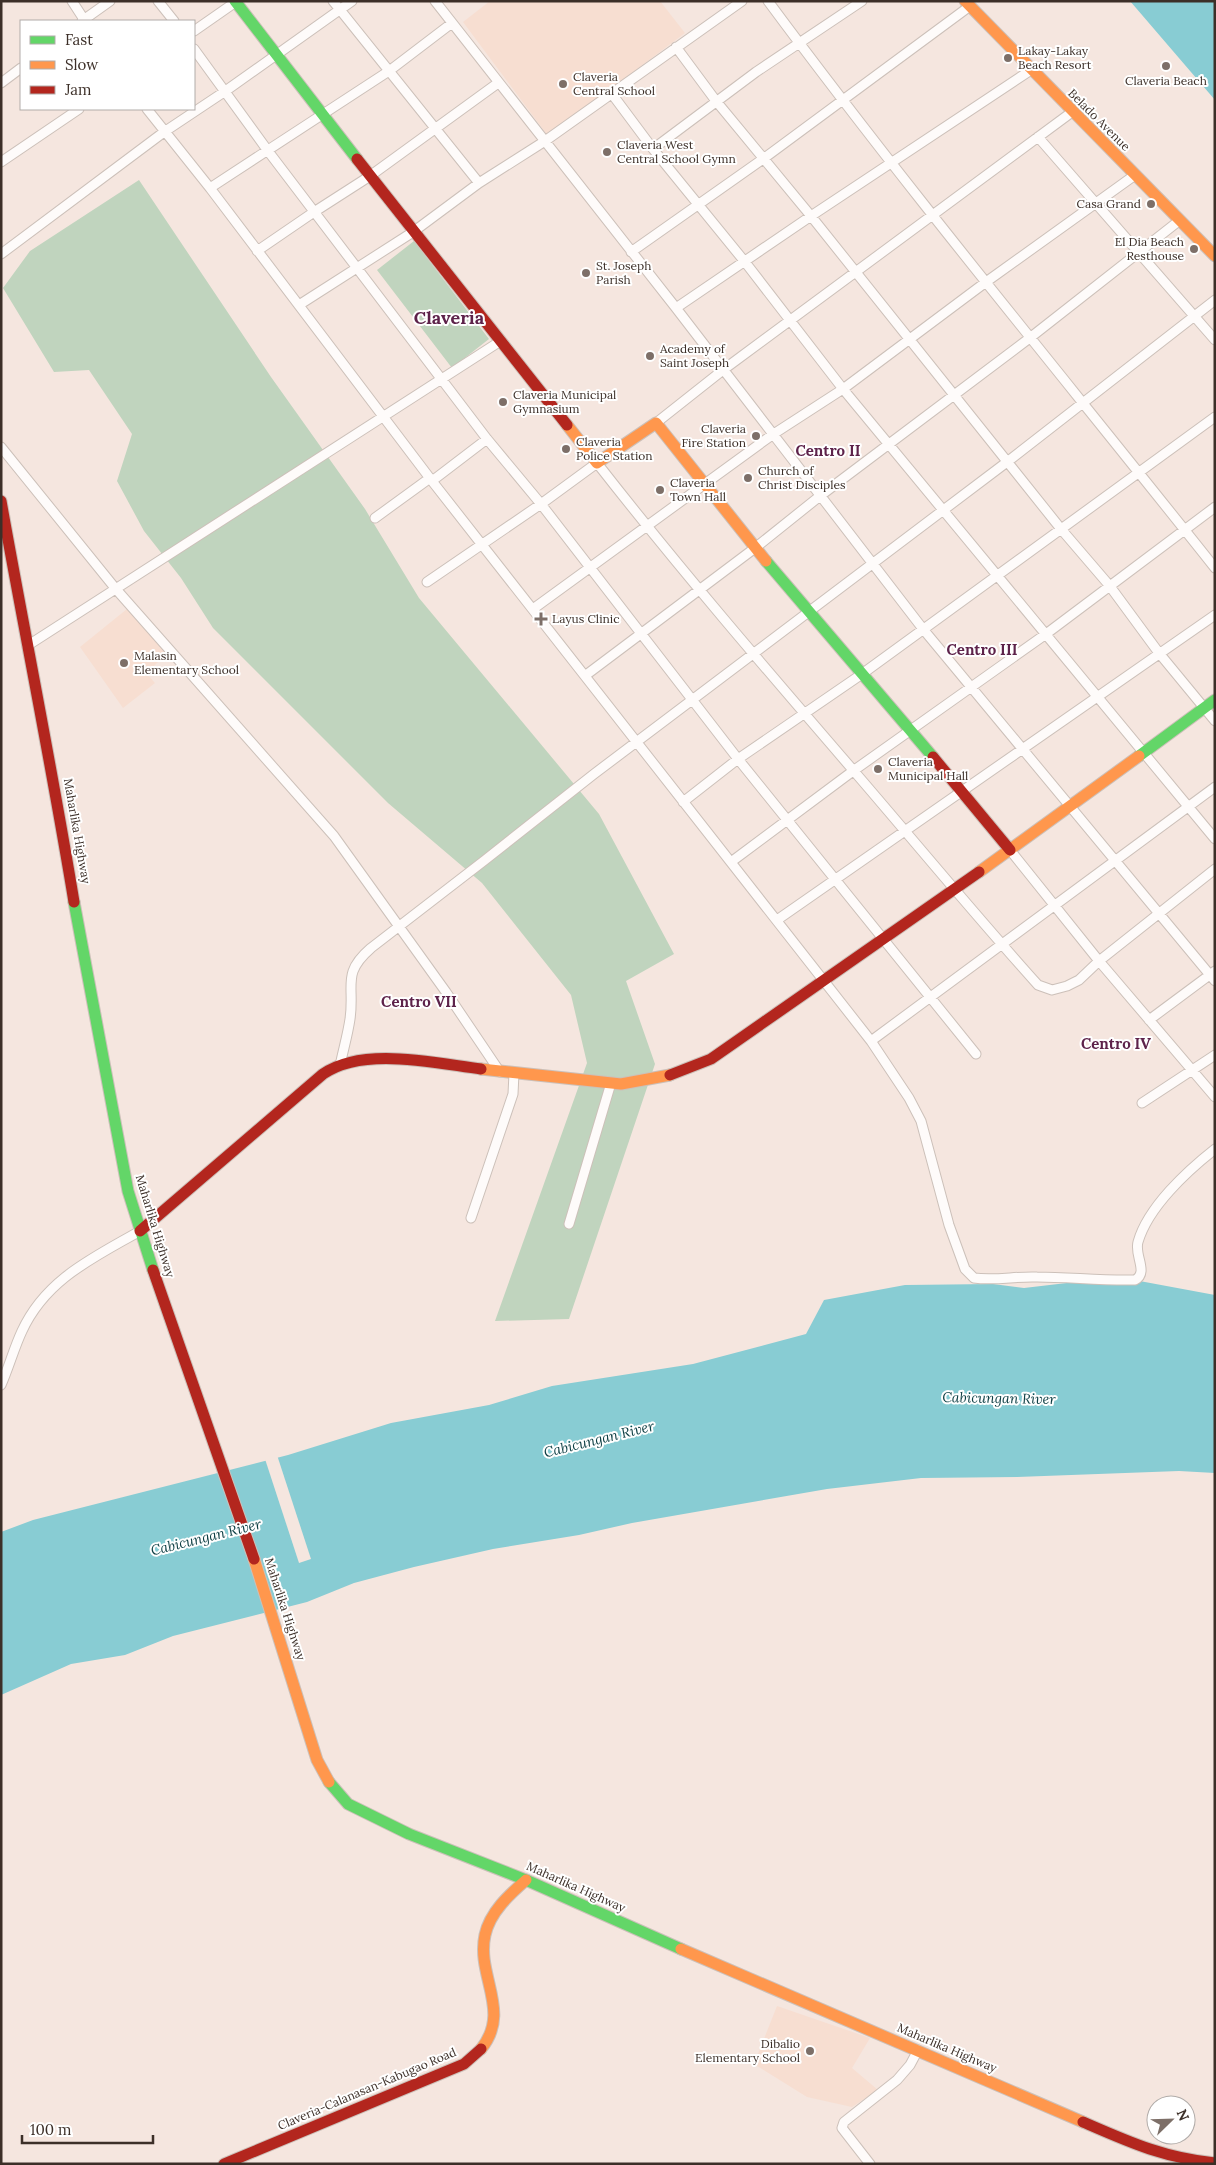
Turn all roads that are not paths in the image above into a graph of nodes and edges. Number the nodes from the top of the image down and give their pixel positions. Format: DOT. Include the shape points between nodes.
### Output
graph roads {
  1 [pos="72,1"];
  2 [pos="110,1"];
  3 [pos="158,1"];
  4 [pos="333,1"];
  5 [pos="352,1"];
  6 [pos="435,1"];
  7 [pos="742,1"];
  8 [pos="768,1"];
  9 [pos="862,1"];
  10 [pos="236,2"];
  11 [pos="967,4"];
  12 [pos="340,10"];
  13 [pos="83,20"];
  14 [pos="85,20"];
  15 [pos="173,20"];
  16 [pos="452,23"];
  17 [pos="195,30"];
  18 [pos="799,44"];
  19 [pos="676,47"];
  20 [pos="195,50"];
  21 [pos="277,55"];
  22 [pos="20,69"];
  23 [pos="1031,70"];
  24 [pos="389,71"];
  25 [pos="1,83"];
  26 [pos="498,83"];
  27 [pos="224,92"];
  28 [pos="612,94"];
  29 [pos="716,101"];
  30 [pos="843,101"];
  31 [pos="78,110"];
  32 [pos="148,110"];
  33 [pos="1072,112"];
  34 [pos="323,116"];
  35 [pos="436,128"];
  36 [pos="164,132"];
  37 [pos="1038,137"];
  38 [pos="545,141"];
  39 [pos="653,150"];
  40 [pos="268,151"];
  41 [pos="764,159"];
  42 [pos="1,162"];
  43 [pos="890,163"];
  44 [pos="1134,175"];
  45 [pos="370,176"];
  46 [pos="479,184"];
  47 [pos="210,188"];
  48 [pos="1095,203"];
  49 [pos="699,204"];
  50 [pos="314,212"];
  51 [pos="933,214"];
  52 [pos="811,216"];
  53 [pos="1180,220"];
  54 [pos="413,232"];
  55 [pos="257,251"];
  56 [pos="631,252"];
  57 [pos="1139,253"];
  58 [pos="1,254"];
  59 [pos="1215,256"];
  60 [pos="745,262"];
  61 [pos="356,268"];
  62 [pos="855,272"];
  63 [pos="986,282"];
  64 [pos="1215,300"];
  65 [pos="299,305"];
  66 [pos="676,308"];
  67 [pos="1193,316"];
  68 [pos="790,321"];
  69 [pos="1031,337"];
  70 [pos="1215,340"];
  71 [pos="909,341"];
  72 [pos="499,342"];
  73 [pos="723,370"];
  74 [pos="442,378"];
  75 [pos="843,389"];
  76 [pos="952,394"];
  77 [pos="1083,402"];
  78 [pos="382,416"];
  79 [pos="1215,417"];
  80 [pos="656,423"];
  81 [pos="772,435"];
  82 [pos="487,440"];
  83 [pos="888,444"];
  84 [pos="1,447"];
  85 [pos="1006,462"];
  86 [pos="597,463"];
  87 [pos="1140,472"];
  88 [pos="431,479"];
  89 [pos="704,485"];
  90 [pos="820,496"];
  91 [pos="1,501"];
  92 [pos="541,504"];
  93 [pos="1215,507"];
  94 [pos="943,510"];
  95 [pos="375,518"];
  96 [pos="647,527"];
  97 [pos="1061,529"];
  98 [pos="1184,529"];
  99 [pos="482,544"];
  100 [pos="755,548"];
  101 [pos="872,563"];
  102 [pos="591,568"];
  103 [pos="1215,568"];
  104 [pos="997,575"];
  105 [pos="427,582"];
  106 [pos="1109,586"];
  107 [pos="115,588"];
  108 [pos="700,591"];
  109 [pos="533,609"];
  110 [pos="807,611"];
  111 [pos="1215,615"];
  112 [pos="923,629"];
  113 [pos="641,634"];
  114 [pos="1046,634"];
  115 [pos="27,646"];
  116 [pos="753,653"];
  117 [pos="1159,653"];
  118 [pos="862,674"];
  119 [pos="586,675"];
  120 [pos="970,688"];
  121 [pos="1097,697"];
  122 [pos="692,699"];
  123 [pos="1215,700"];
  124 [pos="1204,708"];
  125 [pos="804,714"];
  126 [pos="1215,720"];
  127 [pos="910,732"];
  128 [pos="638,741"];
  129 [pos="1023,748"];
  130 [pos="1144,753"];
  131 [pos="738,759"];
  132 [pos="854,770"];
  133 [pos="1215,787"];
  134 [pos="963,792"];
  135 [pos="683,802"];
  136 [pos="1070,806"];
  137 [pos="1188,807"];
  138 [pos="788,820"];
  139 [pos="905,831"];
  140 [pos="1215,839"];
  141 [pos="1010,850"];
  142 [pos="731,862"];
  143 [pos="1115,862"];
  144 [pos="1215,869"];
  145 [pos="836,880"];
  146 [pos="953,889"];
  147 [pos="1055,906"];
  148 [pos="1158,913"];
  149 [pos="777,920"];
  150 [pos="399,925"];
  151 [pos="884,939"];
  152 [pos="1002,945"];
  153 [pos="1100,961"];
  154 [pos="1213,976"];
  155 [pos="824,979"];
  156 [pos="929,998"];
  157 [pos="1149,1020"];
  158 [pos="871,1041"];
  159 [pos="976,1054"];
  160 [pos="1215,1055"];
  161 [pos="341,1062"];
  162 [pos="1192,1069"];
  163 [pos="500,1072"];
  164 [pos="514,1073"];
  165 [pos="612,1083"];
  166 [pos="1215,1097"];
  167 [pos="1142,1103"];
  168 [pos="1215,1149"];
  169 [pos="471,1218"];
  170 [pos="569,1224"];
  171 [pos="140,1231"];
  172 [pos="1,1385"];
  173 [pos="526,1880"];
  174 [pos="918,2050"];
  175 [pos="1184,2162"];
  176 [pos="1215,2163"];
  177 [pos="224,2164"];
  178 [pos="870,2164"];
  1 -- 13 [label="street"];
  2 -- 14 [label="street"];
  3 -- 15 [label="street"];
  4 -- 12 [label="street"];
  5 -- 12 [label="street"];
  6 -- 16 [label="street"];
  7 -- 19 [label="street"];
  8 -- 18 [label="street"];
  9 -- 18 [label="street"];
  10 -- 17 [label="street"];
  10 -- 21 [label="main road"];
  11 -- 23 [label="main road, Belado Avenue"];
  11 -- 30 [label="street"];
  12 -- 21 [label="street"];
  12 -- 24 [label="street"];
  16 -- 24 [label="street"];
  16 -- 26 [label="street"];
  18 -- 29 [label="street"];
  18 -- 30 [label="street"];
  19 -- 28 [label="street"];
  19 -- 29 [label="street"];
  20 -- 27 [label="street"];
  21 -- 27 [label="street"];
  21 -- 34 [label="main road"];
  22 -- 25 [label="street"];
  23 -- 33 [label="main road, Belado Avenue"];
  23 -- 43 [label="street"];
  24 -- 34 [label="street"];
  24 -- 35 [label="street"];
  26 -- 35 [label="street"];
  26 -- 38 [label="street"];
  27 -- 36 [label="street"];
  27 -- 40 [label="street"];
  28 -- 38 [label="street"];
  28 -- 39 [label="street"];
  29 -- 39 [label="street"];
  29 -- 41 [label="street"];
  30 -- 41 [label="street"];
  30 -- 43 [label="street"];
  31 -- 42 [label="street"];
  32 -- 36 [label="street"];
  33 -- 37 [label="street"];
  33 -- 44 [label="main road, Belado Avenue"];
  34 -- 40 [label="street"];
  34 -- 45 [label="main road"];
  35 -- 45 [label="street"];
  35 -- 46 [label="street"];
  36 -- 47 [label="street"];
  36 -- 58 [label="street"];
  37 -- 48 [label="street"];
  37 -- 51 [label="street"];
  38 -- 46 [label="street"];
  38 -- 56 [label="street"];
  39 -- 49 [label="street"];
  40 -- 47 [label="street"];
  40 -- 50 [label="street"];
  41 -- 49 [label="street"];
  41 -- 52 [label="street"];
  43 -- 51 [label="street"];
  43 -- 52 [label="street"];
  44 -- 48 [label="street"];
  44 -- 53 [label="main road, Belado Avenue"];
  45 -- 50 [label="street"];
  45 -- 54 [label="main road"];
  46 -- 54 [label="street"];
  47 -- 55 [label="street"];
  48 -- 57 [label="street"];
  48 -- 63 [label="street"];
  49 -- 56 [label="street"];
  49 -- 60 [label="street"];
  50 -- 55 [label="street"];
  50 -- 61 [label="street"];
  51 -- 62 [label="street"];
  51 -- 63 [label="street"];
  52 -- 60 [label="street"];
  52 -- 62 [label="street"];
  53 -- 57 [label="street"];
  53 -- 59 [label="main road, Belado Avenue"];
  54 -- 61 [label="street"];
  54 -- 72 [label="main road"];
  55 -- 65 [label="street"];
  56 -- 66 [label="street"];
  57 -- 67 [label="street"];
  57 -- 69 [label="street"];
  60 -- 66 [label="street"];
  60 -- 68 [label="street"];
  61 -- 65 [label="street"];
  61 -- 74 [label="street"];
  62 -- 68 [label="street"];
  62 -- 71 [label="street"];
  63 -- 69 [label="street"];
  63 -- 71 [label="street"];
  64 -- 67 [label="street"];
  65 -- 78 [label="street"];
  66 -- 73 [label="street"];
  67 -- 70 [label="street"];
  67 -- 77 [label="street"];
  68 -- 73 [label="street"];
  68 -- 75 [label="street"];
  69 -- 76 [label="street"];
  69 -- 77 [label="street"];
  71 -- 75 [label="street"];
  71 -- 76 [label="street"];
  72 -- 74 [label="street"];
  72 -- 86 [label="main road"];
  73 -- 80 [label="street"];
  73 -- 81 [label="street"];
  74 -- 78 [label="street"];
  74 -- 82 [label="street"];
  75 -- 81 [label="street"];
  75 -- 83 [label="street"];
  76 -- 83 [label="street"];
  76 -- 85 [label="street"];
  77 -- 85 [label="street"];
  77 -- 87 [label="street"];
  78 -- 88 [label="street"];
  78 -- 107 [label="street"];
  79 -- 87 [label="street"];
  80 -- 86 [label="main road"];
  80 -- 89 [label="main road"];
  81 -- 89 [label="street"];
  81 -- 90 [label="street"];
  82 -- 88 [label="street"];
  82 -- 92 [label="street"];
  83 -- 90 [label="street"];
  83 -- 94 [label="street"];
  84 -- 107 [label="street"];
  85 -- 94 [label="street"];
  85 -- 97 [label="street"];
  86 -- 92 [label="street"];
  86 -- 96 [label="street"];
  87 -- 97 [label="street"];
  87 -- 98 [label="street"];
  88 -- 95 [label="street"];
  88 -- 99 [label="street"];
  89 -- 96 [label="street"];
  89 -- 100 [label="main road"];
  90 -- 100 [label="street"];
  90 -- 101 [label="street"];
  91 -- 115 [label="main road, Maharlika Highway"];
  92 -- 99 [label="street"];
  92 -- 102 [label="street"];
  93 -- 98 [label="street"];
  94 -- 101 [label="street"];
  94 -- 104 [label="street"];
  96 -- 102 [label="street"];
  96 -- 108 [label="street"];
  97 -- 104 [label="street"];
  97 -- 106 [label="street"];
  98 -- 103 [label="street"];
  98 -- 106 [label="street"];
  99 -- 105 [label="street"];
  99 -- 109 [label="street"];
  100 -- 108 [label="street"];
  100 -- 110 [label="main road"];
  101 -- 110 [label="street"];
  101 -- 112 [label="street"];
  102 -- 109 [label="street"];
  102 -- 113 [label="street"];
  104 -- 112 [label="street"];
  104 -- 114 [label="street"];
  106 -- 114 [label="street"];
  106 -- 117 [label="street"];
  107 -- 115 [label="street"];
  107 -- 150 [label="street" via="324,823"];
  108 -- 113 [label="street"];
  108 -- 116 [label="street"];
  109 -- 119 [label="street"];
  110 -- 116 [label="street"];
  110 -- 118 [label="main road"];
  111 -- 117 [label="street"];
  112 -- 118 [label="street"];
  112 -- 120 [label="street"];
  113 -- 119 [label="street"];
  113 -- 122 [label="street"];
  114 -- 120 [label="street"];
  114 -- 121 [label="street"];
  115 -- 171 [label="main road, Maharlika Highway" via="52,766 126,1182"];
  116 -- 122 [label="street"];
  116 -- 125 [label="street"];
  117 -- 121 [label="street"];
  117 -- 124 [label="street"];
  118 -- 125 [label="street"];
  118 -- 127 [label="main road"];
  119 -- 128 [label="street"];
  120 -- 127 [label="street"];
  120 -- 129 [label="street"];
  121 -- 129 [label="street"];
  121 -- 130 [label="street"];
  122 -- 128 [label="street"];
  122 -- 131 [label="street"];
  123 -- 124 [label="main road"];
  124 -- 126 [label="street"];
  124 -- 130 [label="main road"];
  125 -- 131 [label="street"];
  125 -- 132 [label="street"];
  127 -- 132 [label="street"];
  127 -- 134 [label="main road"];
  128 -- 135 [label="street"];
  128 -- 150 [label="street"];
  129 -- 134 [label="street"];
  129 -- 136 [label="street"];
  130 -- 136 [label="main road"];
  130 -- 137 [label="street"];
  131 -- 135 [label="street"];
  131 -- 138 [label="street"];
  132 -- 138 [label="street"];
  132 -- 139 [label="street"];
  133 -- 137 [label="street"];
  134 -- 139 [label="street"];
  134 -- 141 [label="main road"];
  135 -- 142 [label="street"];
  136 -- 141 [label="main road"];
  136 -- 143 [label="street"];
  137 -- 140 [label="street"];
  137 -- 143 [label="street"];
  138 -- 142 [label="street"];
  138 -- 145 [label="street"];
  139 -- 145 [label="street"];
  139 -- 146 [label="street"];
  141 -- 146 [label="main road"];
  141 -- 147 [label="street"];
  142 -- 149 [label="street"];
  143 -- 147 [label="street"];
  143 -- 148 [label="street"];
  144 -- 148 [label="street"];
  145 -- 149 [label="street"];
  145 -- 151 [label="street"];
  146 -- 151 [label="main road"];
  146 -- 152 [label="street"];
  147 -- 152 [label="street"];
  147 -- 153 [label="street"];
  148 -- 153 [label="street"];
  148 -- 154 [label="street"];
  149 -- 155 [label="street"];
  150 -- 161 [label="street" via="364,954 353,968 350,1018"];
  150 -- 163 [label="street"];
  151 -- 155 [label="main road"];
  151 -- 156 [label="street"];
  152 -- 153 [label="street" via="1038,985 1048,990 1072,984"];
  152 -- 156 [label="street"];
  153 -- 157 [label="street"];
  154 -- 157 [label="street"];
  155 -- 158 [label="street"];
  155 -- 165 [label="main road" via="711,1059 672,1077 648,1082"];
  156 -- 158 [label="street"];
  156 -- 159 [label="street"];
  157 -- 162 [label="street"];
  158 -- 168 [label="street" via="919,1116 949,1225 966,1269 974,1278 993,1280 1035,1276 1103,1281 1138,1278 1142,1271 1137,1244 1143,1228 1180,1180"];
  160 -- 162 [label="street"];
  161 -- 163 [label="main road" via="352,1058 385,1058"];
  161 -- 171 [label="main road"];
  162 -- 166 [label="street"];
  162 -- 167 [label="street"];
  163 -- 164 [label="main road"];
  164 -- 165 [label="main road"];
  164 -- 169 [label="street" via="513,1094"];
  165 -- 170 [label="street"];
  171 -- 172 [label="street" via="70,1272 54,1285 36,1305 22,1331"];
  171 -- 173 [label="main road, Maharlika Highway" via="223,1466 318,1760 328,1781 348,1804 409,1834"];
  173 -- 174 [label="main road, Maharlika Highway"];
  173 -- 177 [label="main road, Claveria-Calanasan-Kabugao Road" via="500,1906 485,1934 484,1963 495,2012 491,2035 476,2055 464,2064"];
  174 -- 175 [label="main road, Maharlika Highway" via="1143,2148"];
  174 -- 178 [label="street" via="910,2066 897,2080 844,2122 842,2128"];
  175 -- 176 [label="main road, Maharlika Highway"];
}
